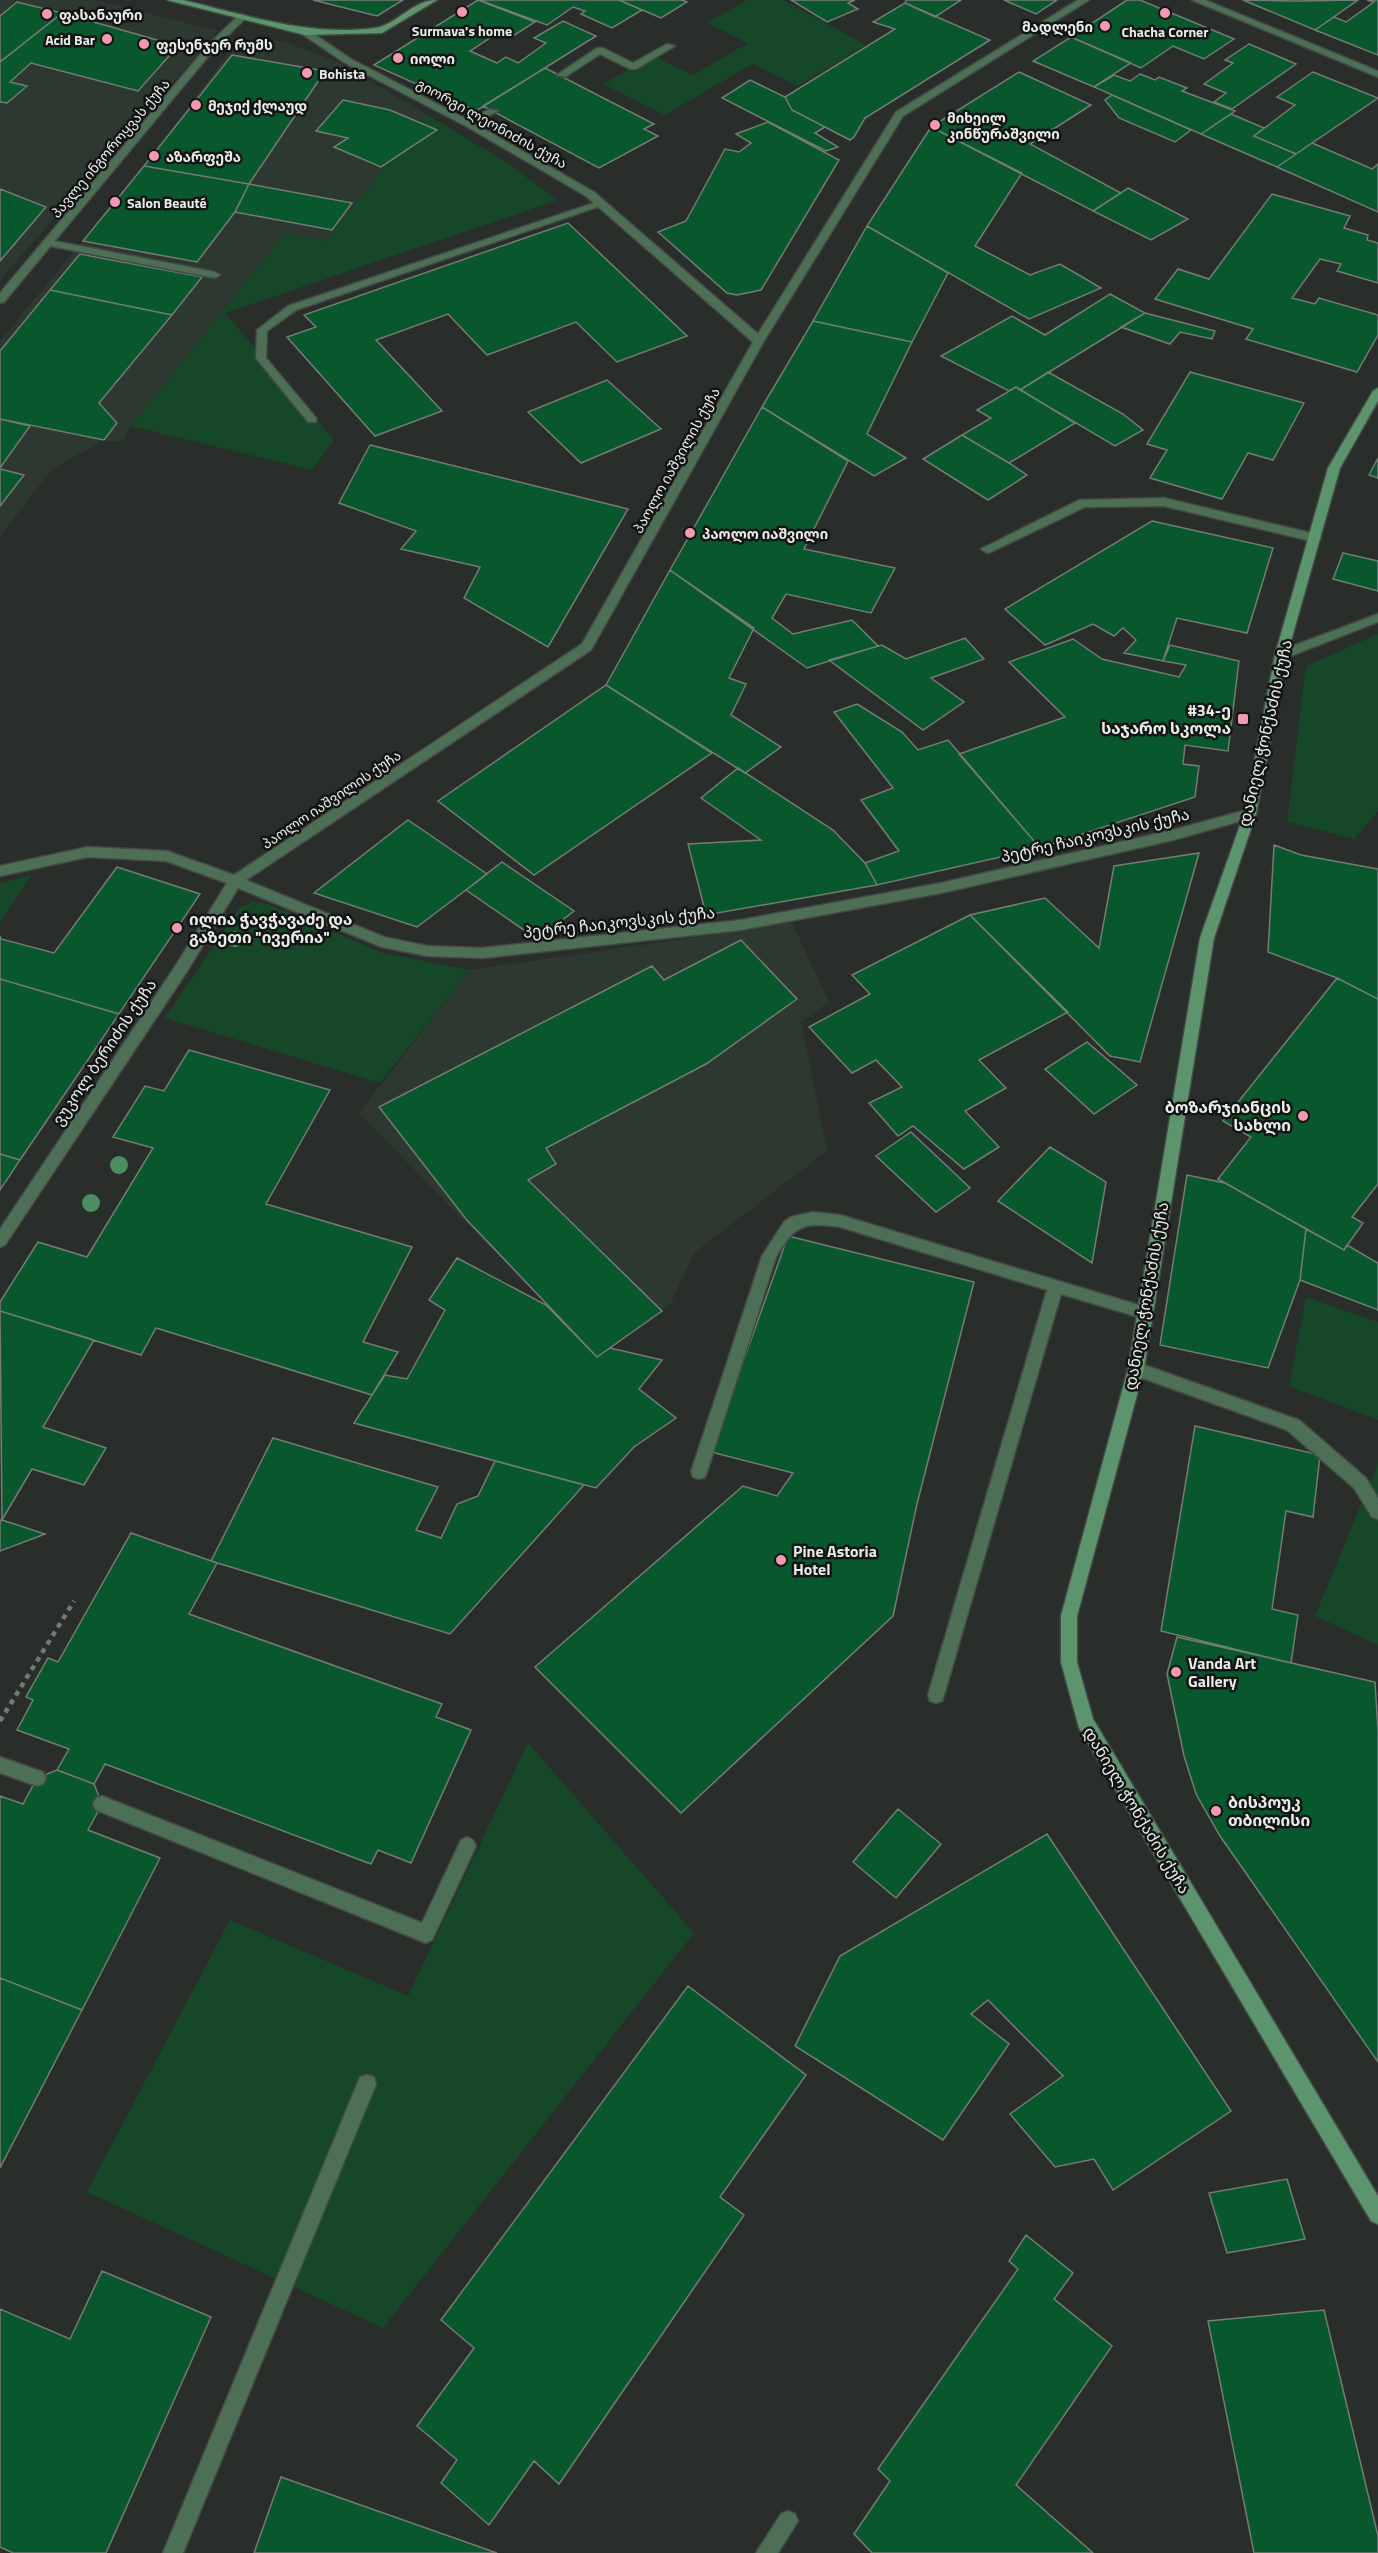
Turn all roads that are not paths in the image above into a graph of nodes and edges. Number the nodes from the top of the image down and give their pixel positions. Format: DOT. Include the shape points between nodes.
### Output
graph roads {
  1 [pos="172,0"];
  2 [pos="432,0"];
  3 [pos="1084,0"];
  4 [pos="1197,0"];
  5 [pos="243,16"];
  6 [pos="305,32"];
  7 [pos="670,46"];
  8 [pos="1378,74"];
  9 [pos="562,75"];
  10 [pos="492,111"];
  11 [pos="467,123"];
  12 [pos="601,204"];
  13 [pos="49,243"];
  14 [pos="215,275"];
  15 [pos="0,300"];
  16 [pos="759,341"];
  17 [pos="1378,391"];
  18 [pos="312,420"];
  19 [pos="1315,538"];
  20 [pos="987,549"];
  21 [pos="1378,618"];
  22 [pos="1281,655"];
  23 [pos="1250,814"];
  24 [pos="0,872"];
  25 [pos="235,881"];
  26 [pos="0,1241"];
  27 [pos="1056,1286"];
  28 [pos="1145,1313"];
  29 [pos="1136,1369"];
  30 [pos="699,1472"];
  31 [pos="1378,1512"];
  32 [pos="936,1695"];
  33 [pos="0,1765"];
  34 [pos="37,1778"];
  35 [pos="102,1804"];
  36 [pos="468,1846"];
  37 [pos="367,2084"];
  38 [pos="1378,2214"];
  39 [pos="788,2521"];
  40 [pos="173,2553"];
  41 [pos="766,2553"];
  1 -- 5 [label="street, გიორგი ლეონიძის ქუჩა"];
  2 -- 6 [label="street" via="380,31"];
  3 -- 16 [label="street, პაოლო იაშვილის ქუჩა" via="899,114"];
  4 -- 8 [label="street"];
  5 -- 6 [label="street, გიორგი ლეონიძის ქუჩა"];
  5 -- 13 [label="street, პავლე ინგოროყვას ქუჩა" via="213,45"];
  6 -- 11 [label="street, გიორგი ლეონიძის ქუჩა" via="348,61"];
  7 -- 9 [label="street" via="633,67 600,50"];
  10 -- 11 [label="street"];
  11 -- 12 [label="street, გიორგი ლეონიძის ქუჩა"];
  12 -- 16 [label="street, გიორგი ლეონიძის ქუჩა"];
  12 -- 18 [label="street" via="292,308 262,330 261,358"];
  13 -- 14 [label="street"];
  13 -- 15 [label="street, პავლე ინგოროყვას ქუჩა"];
  16 -- 25 [label="street, პაოლო იაშვილის ქუჩა" via="587,647"];
  17 -- 19 [label="street, დანიელ ჭონქაძის ქუჩა" via="1334,468"];
  19 -- 20 [label="street" via="1164,502 1083,503"];
  19 -- 22 [label="street, დანიელ ჭონქაძის ქუჩა"];
  21 -- 22 [label="street"];
  22 -- 23 [label="street, დანიელ ჭონქაძის ქუჩა"];
  23 -- 25 [label="street, პეტრე ჩაიკოვსკის ქუჩა" via="941,888 741,925 482,953 427,951 382,942"];
  23 -- 28 [label="street, დანიელ ჭონქაძის ქუჩა" via="1207,938"];
  24 -- 25 [label="street, პეტრე ჩაიკოვსკის ქუჩა" via="88,852 167,856"];
  25 -- 26 [label="street, ვუკოლ ბერიძის ქუჩა"];
  27 -- 28 [label="street"];
  27 -- 30 [label="street" via="840,1221 811,1216 785,1228 769,1256"];
  27 -- 32 [label="street"];
  28 -- 29 [label="street, დანიელ ჭონქაძის ქუჩა"];
  29 -- 31 [label="street" via="1293,1425 1360,1482"];
  29 -- 38 [label="street, დანიელ ჭონქაძის ქუჩა" via="1069,1616 1069,1662 1085,1722"];
  33 -- 34 [label="street"];
  35 -- 36 [label="street" via="426,1934"];
  37 -- 40 [label="street"];
  39 -- 41 [label="street"];
}
